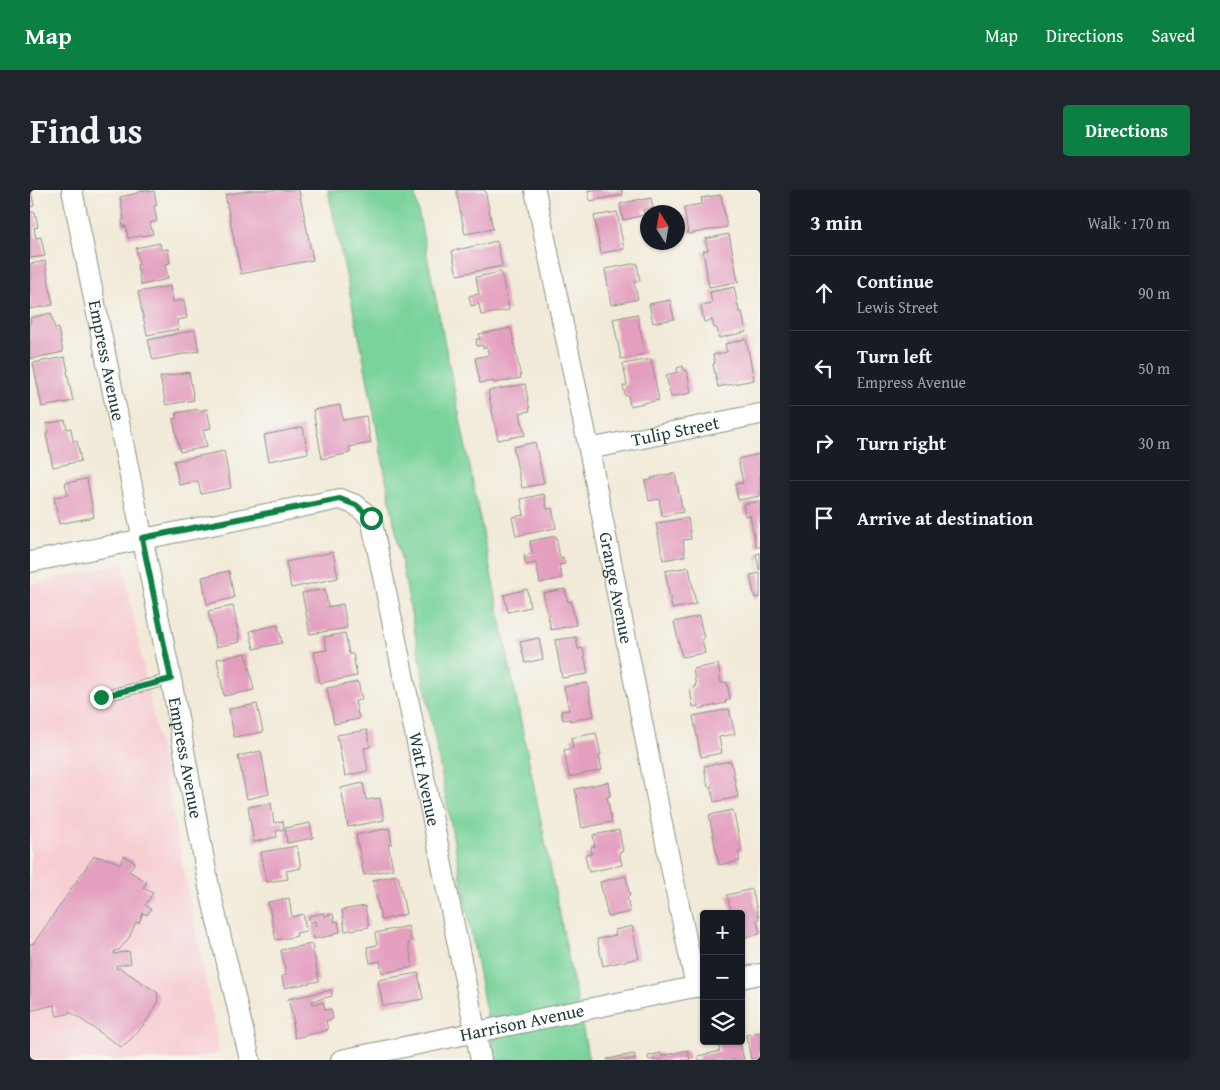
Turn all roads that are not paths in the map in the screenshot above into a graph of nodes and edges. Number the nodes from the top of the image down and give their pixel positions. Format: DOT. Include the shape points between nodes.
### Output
graph roads {
  1 [pos="72,190"];
  2 [pos="535,190"];
  3 [pos="760,414"];
  4 [pos="588,448"];
  5 [pos="142,538"];
  6 [pos="30,562"];
  7 [pos="171,679"];
  8 [pos="101,697"];
  9 [pos="760,974"];
  10 [pos="745,977"];
  11 [pos="700,986"];
  12 [pos="476,1033"];
  13 [pos="250,1060"];
  14 [pos="342,1060"];
  15 [pos="481,1060"];
  1 -- 5 [label="street, Empress Avenue"];
  2 -- 4 [label="street, Grange Avenue"];
  3 -- 4 [label="street, Tulip Street"];
  4 -- 11 [label="street, Grange Avenue" via="660,814"];
  5 -- 6 [label="street"];
  5 -- 7 [label="street, Empress Avenue"];
  5 -- 12 [label="street, Watt Avenue" via="340,499 356,505 371,518"];
  7 -- 8 [label="lane"];
  7 -- 13 [label="street, Empress Avenue" via="209,887"];
  9 -- 10 [label="street"];
  11 -- 12 [label="street, Harrison Avenue"];
  12 -- 14 [label="street, Harrison Avenue"];
  12 -- 15 [label="street, Watt Avenue"];
}
